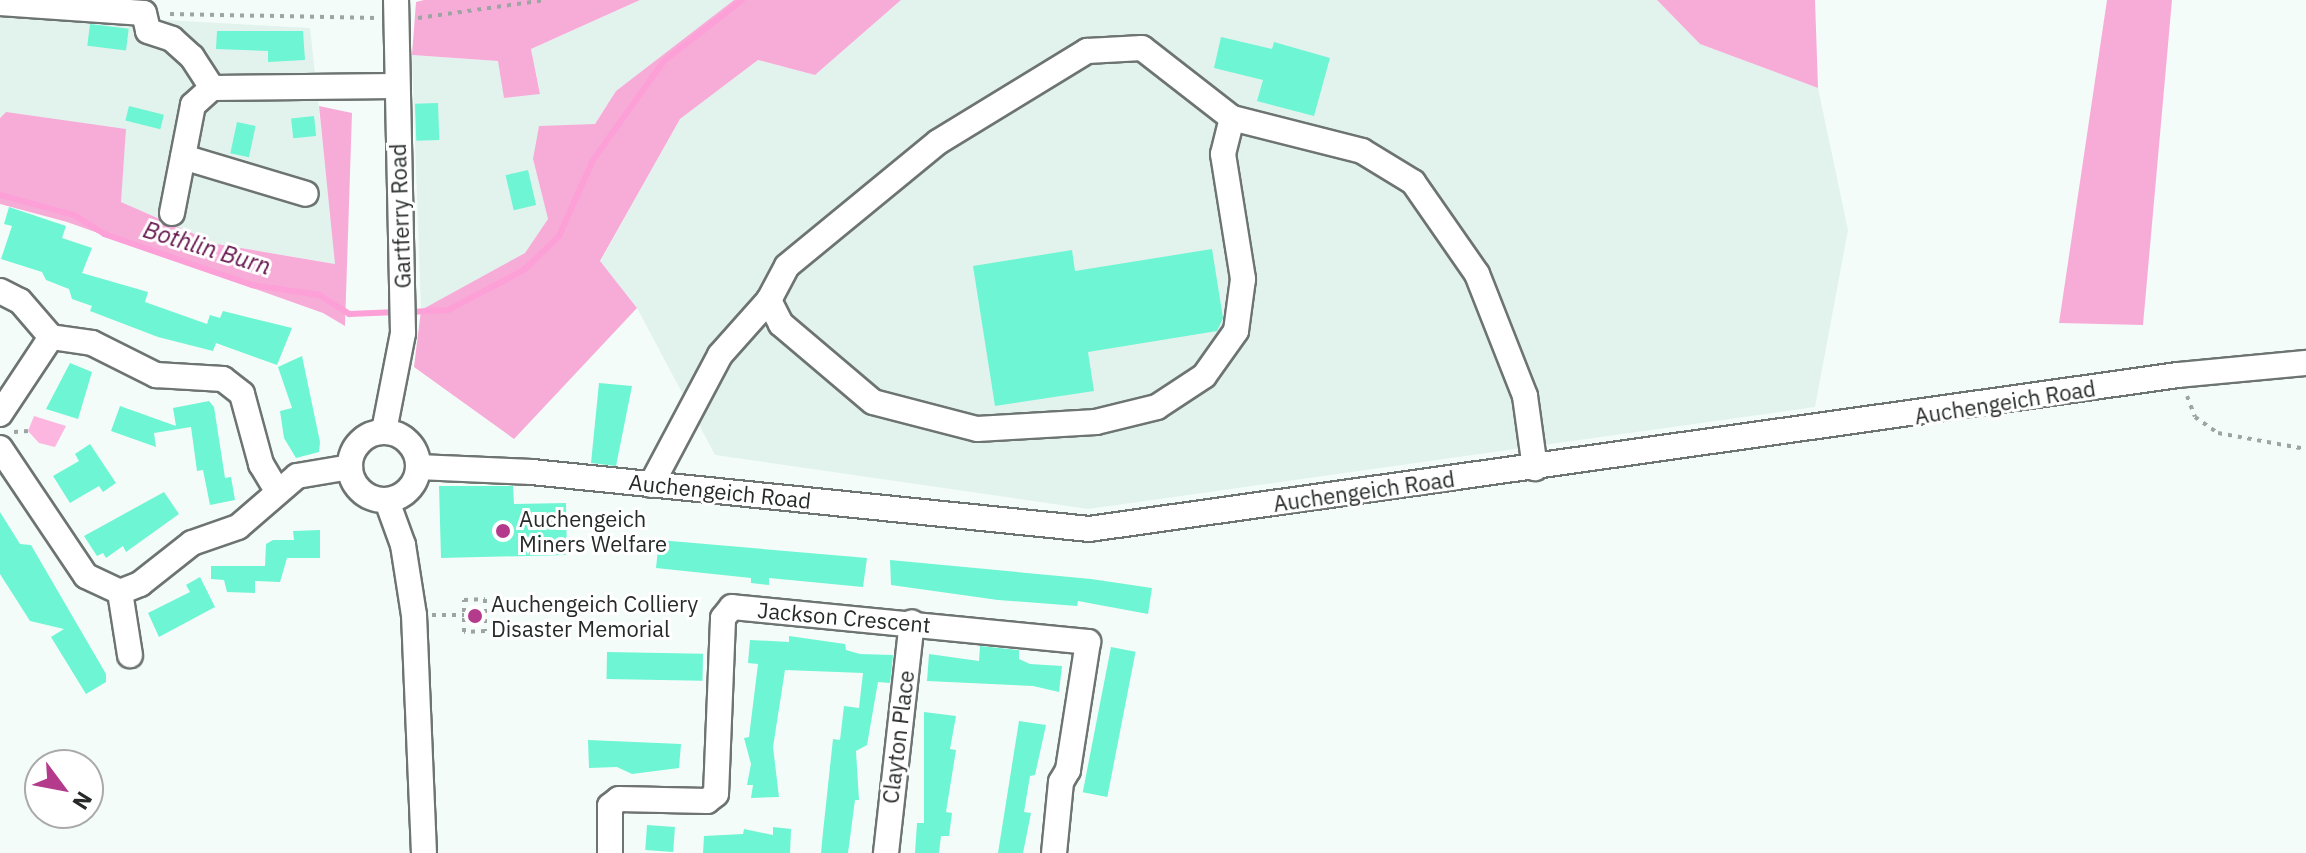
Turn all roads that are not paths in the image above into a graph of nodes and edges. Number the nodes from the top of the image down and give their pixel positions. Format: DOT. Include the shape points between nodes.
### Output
graph roads {
  1 [pos="0,3"];
  2 [pos="395,10"];
  3 [pos="396,86"];
  4 [pos="212,88"];
  5 [pos="1232,118"];
  6 [pos="183,157"];
  7 [pos="306,194"];
  8 [pos="172,213"];
  9 [pos="0,291"];
  10 [pos="769,300"];
  11 [pos="51,337"];
  12 [pos="2306,363"];
  13 [pos="0,414"];
  14 [pos="384,431"];
  15 [pos="0,448"];
  16 [pos="350,467"];
  17 [pos="418,467"];
  18 [pos="1535,468"];
  19 [pos="651,485"];
  20 [pos="277,491"];
  21 [pos="387,501"];
  22 [pos="120,592"];
  23 [pos="912,622"];
  24 [pos="130,655"];
  25 [pos="424,853"];
  26 [pos="610,853"];
  27 [pos="886,853"];
  28 [pos="1054,853"];
  1 -- 4 [label="street" via="144,13 148,31 172,39 192,57"];
  2 -- 3 [label="street, Gartferry Road"];
  3 -- 4 [label="street"];
  3 -- 14 [label="street, Gartferry Road" via="403,333"];
  4 -- 6 [label="street" via="193,105"];
  5 -- 10 [label="street" via="1142,48 1087,51 938,142 787,266"];
  5 -- 10 [label="street" via="1223,154 1243,279 1236,331 1204,376 1157,407 1096,422 977,429 873,402 781,324"];
  5 -- 18 [label="street" via="1362,151 1413,182 1477,274 1525,396"];
  6 -- 7 [label="street"];
  6 -- 8 [label="street"];
  9 -- 11 [label="street" via="20,301"];
  10 -- 19 [label="street" via="720,355"];
  11 -- 13 [label="street"];
  11 -- 20 [label="street" via="92,343 156,375 223,379 242,394 261,464"];
  12 -- 18 [label="street, Auchengeich Road" via="2178,375"];
  14 -- 16 [label="street" via="361,442"];
  14 -- 17 [label="street" via="407,442"];
  15 -- 22 [label="street" via="86,576"];
  16 -- 20 [label="street" via="310,472"];
  16 -- 21 [label="street" via="362,492"];
  17 -- 19 [label="street, Auchengeich Road"];
  17 -- 21 [label="street" via="410,488"];
  18 -- 19 [label="street, Auchengeich Road" via="1089,529"];
  20 -- 22 [label="street" via="238,527 192,543 140,584"];
  21 -- 25 [label="street" via="403,545 414,615"];
  22 -- 24 [label="street"];
  23 -- 26 [label="street, Jackson Crescent" via="732,607 723,618 716,794 707,801 619,799 610,806"];
  23 -- 27 [label="street, Clayton Place"];
  23 -- 28 [label="street, Jackson Crescent" via="1088,642 1068,770 1061,782"];
}
